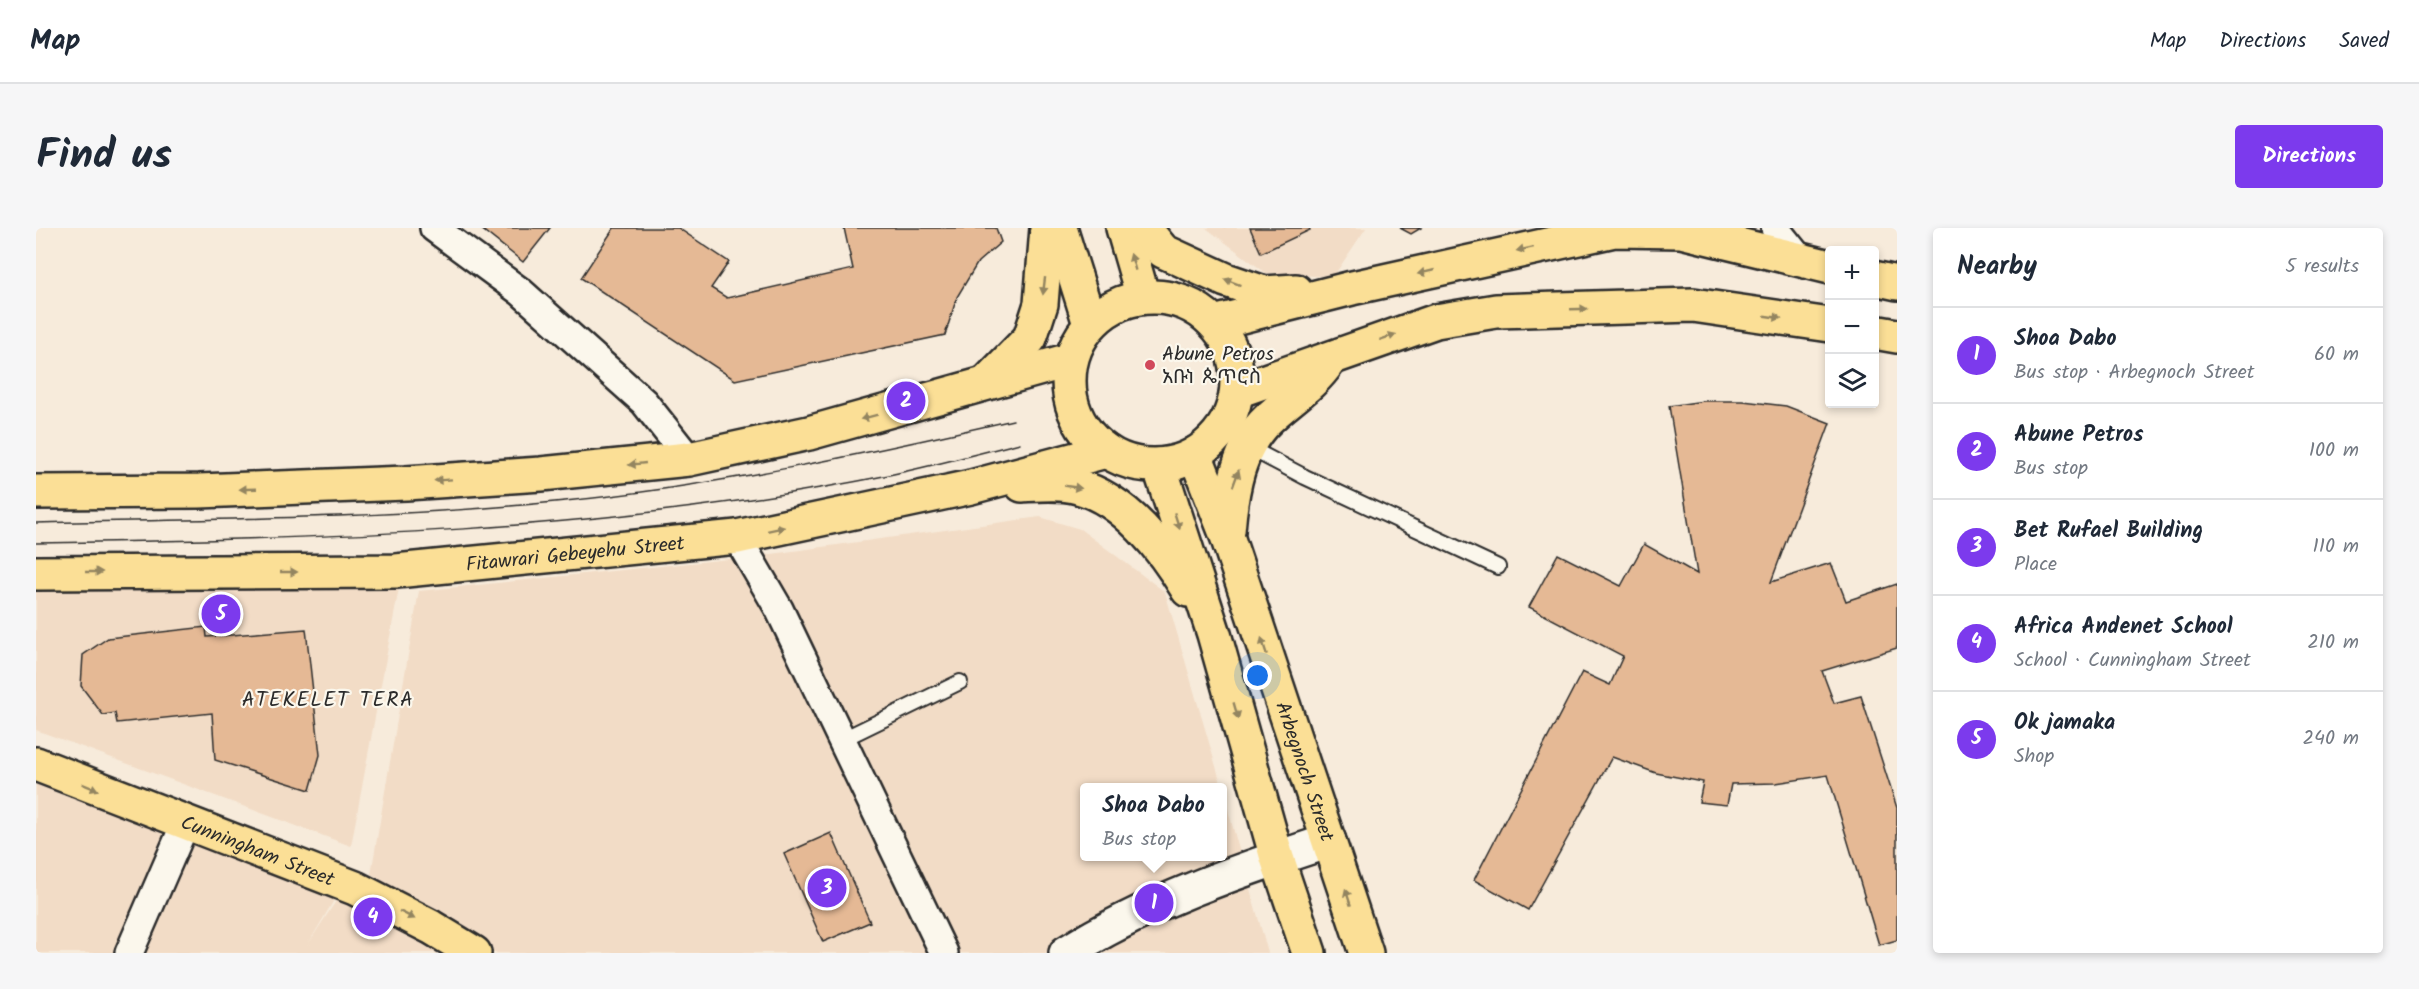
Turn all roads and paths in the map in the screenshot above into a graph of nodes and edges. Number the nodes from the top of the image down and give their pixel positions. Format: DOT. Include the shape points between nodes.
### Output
graph roads {
  1 [pos="434,228"];
  2 [pos="1047,228"];
  3 [pos="1060,228"];
  4 [pos="1123,228"];
  5 [pos="1144,228"];
  6 [pos="1775,228"];
  7 [pos="1815,263"];
  8 [pos="1879,279"];
  9 [pos="1897,284"];
  10 [pos="1352,288"];
  11 [pos="1143,297"];
  12 [pos="1215,323"];
  13 [pos="1090,324"];
  14 [pos="1825,325"];
  15 [pos="1879,333"];
  16 [pos="1897,336"];
  17 [pos="1332,356"];
  18 [pos="1070,360"];
  19 [pos="986,384"];
  20 [pos="1237,391"];
  21 [pos="1248,447"];
  22 [pos="1106,451"];
  23 [pos="1195,454"];
  24 [pos="689,459"];
  25 [pos="1159,465"];
  26 [pos="36,492"];
  27 [pos="952,492"];
  28 [pos="1227,536"];
  29 [pos="738,537"];
  30 [pos="1498,567"];
  31 [pos="36,573"];
  32 [pos="1214,634"];
  33 [pos="960,682"];
  34 [pos="842,740"];
  35 [pos="36,764"];
  36 [pos="185,824"];
  37 [pos="1329,841"];
  38 [pos="1277,858"];
  39 [pos="129,953"];
  40 [pos="474,953"];
  41 [pos="944,953"];
  42 [pos="1066,953"];
  43 [pos="1308,953"];
  44 [pos="1366,953"];
  1 -- 24 [label="street" via="521,292 644,402"];
  2 -- 19 [label="main road, one-way" via="1041,304 1030,338"];
  3 -- 13 [label="main road"];
  11 -- 4 [label="main road, one-way"];
  10 -- 5 [label="main road, one-way" via="1264,293 1163,251"];
  6 -- 7 [label="street"];
  7 -- 10 [label="main road, one-way" via="1681,231 1615,230"];
  8 -- 9 [label="main road"];
  10 -- 12 [label="main road"];
  11 -- 12 [label="main road" via="1169,298 1194,307"];
  11 -- 13 [label="main road" via="1105,310"];
  12 -- 20 [label="main road" via="1231,351"];
  13 -- 18 [label="main road"];
  17 -- 14 [label="main road, one-way" via="1436,321 1496,311 1693,305"];
  15 -- 16 [label="main road"];
  17 -- 20 [label="main road"];
  17 -- 21 [label="main road" via="1316,380 1266,421"];
  18 -- 19 [label="main road"];
  18 -- 22 [label="main road" via="1068,386 1073,411 1086,433"];
  19 -- 24 [label="main road, one-way" via="809,433"];
  20 -- 23 [label="main road" via="1230,416 1216,438"];
  28 -- 21 [label="main road, one-way" via="1230,494"];
  21 -- 30 [label="lane"];
  22 -- 25 [label="main road" via="1131,462"];
  22 -- 27 [label="main road, Fitawrari Gebeyehu Street"];
  23 -- 25 [label="main road"];
  23 -- 28 [label="main road, Arbegnoch Street"];
  24 -- 26 [label="main road, one-way" via="406,483"];
  25 -- 32 [label="main road, one-way"];
  29 -- 27 [label="main road, Fitawrari Gebeyehu Street, one-way"];
  27 -- 32 [label="main road, one-way" via="1039,484 1078,487 1105,499 1146,531 1173,565"];
  37 -- 28 [label="main road, Arbegnoch Street, one-way"];
  31 -- 29 [label="main road, Fitawrari Gebeyehu Street, one-way" via="396,571"];
  29 -- 34 [label="street" via="779,609"];
  32 -- 38 [label="main road, one-way"];
  33 -- 34 [label="lane"];
  34 -- 41 [label="street"];
  35 -- 36 [label="main road, Cunningham Street, one-way"];
  36 -- 39 [label="street"];
  36 -- 40 [label="main road, Cunningham Street, one-way" via="355,888"];
  37 -- 38 [label="street"];
  44 -- 37 [label="main road, Arbegnoch Street, one-way"];
  38 -- 42 [label="street" via="1160,903"];
  38 -- 43 [label="main road"];
}
